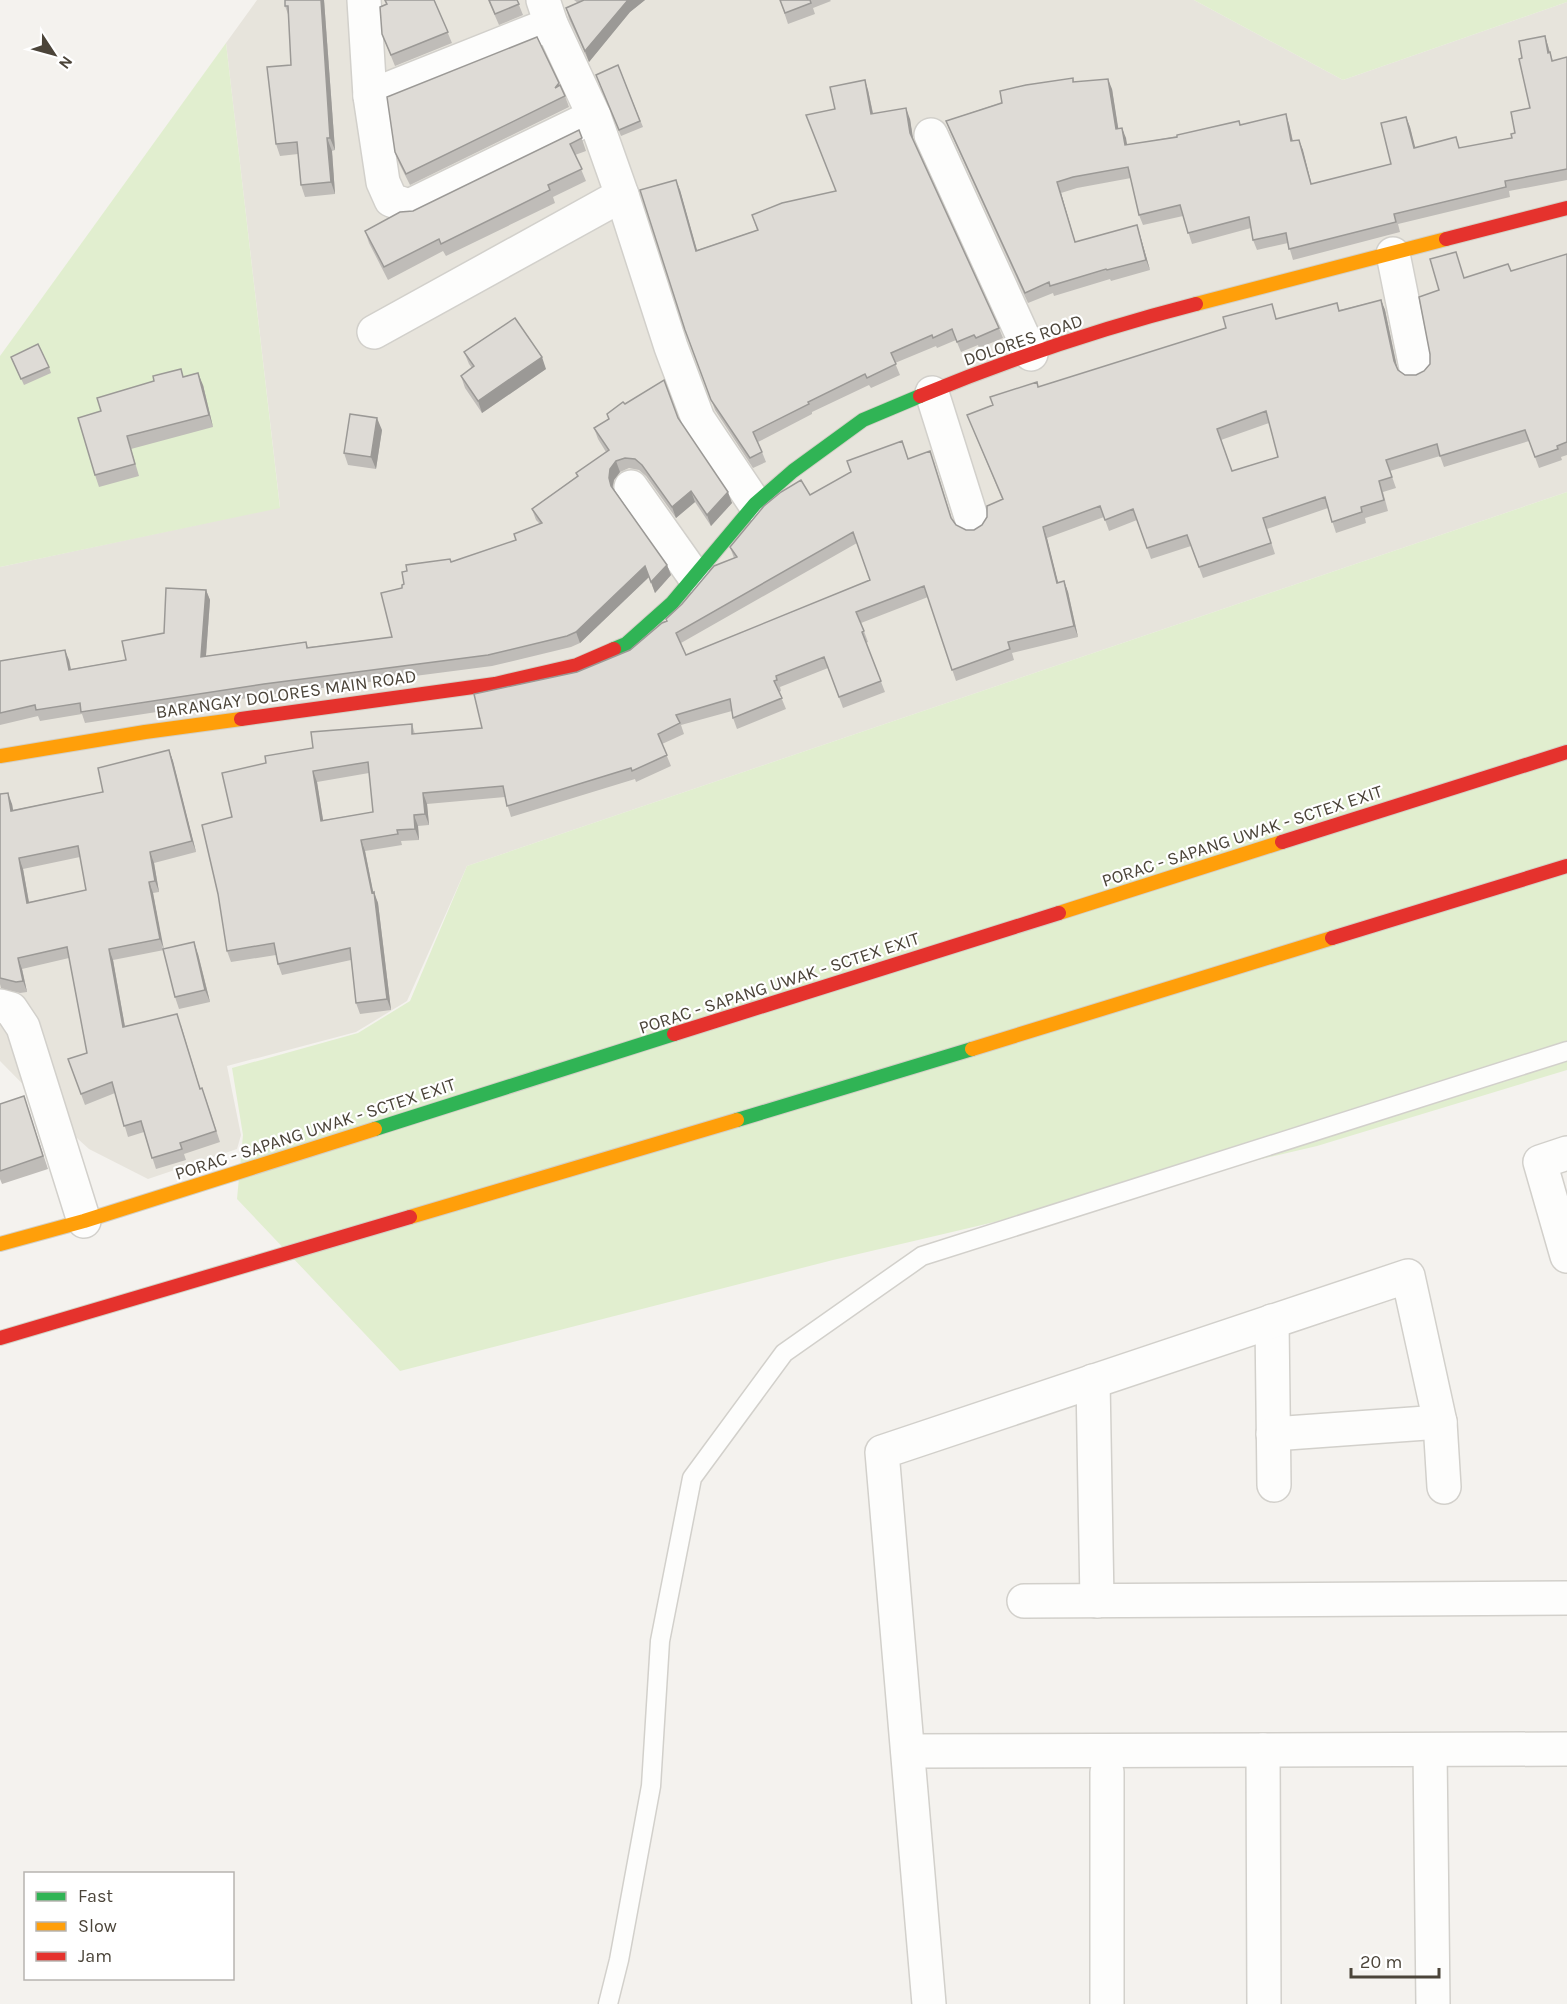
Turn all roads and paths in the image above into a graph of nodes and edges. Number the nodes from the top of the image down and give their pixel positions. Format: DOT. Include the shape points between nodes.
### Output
graph roads {
  1 [pos="364,0"];
  2 [pos="547,12"];
  3 [pos="370,96"];
  4 [pos="594,116"];
  5 [pos="931,135"];
  6 [pos="622,195"];
  7 [pos="1567,207"];
  8 [pos="1393,254"];
  9 [pos="374,332"];
  10 [pos="1030,354"];
  11 [pos="1416,368"];
  12 [pos="932,393"];
  13 [pos="630,487"];
  14 [pos="754,504"];
  15 [pos="973,523"];
  16 [pos="694,576"];
  17 [pos="577,665"];
  18 [pos="1567,752"];
  19 [pos="0,756"];
  20 [pos="1567,866"];
  21 [pos="0,1006"];
  22 [pos="1567,1051"];
  23 [pos="1567,1153"];
  24 [pos="84,1221"];
  25 [pos="0,1244"];
  26 [pos="1567,1256"];
  27 [pos="1272,1322"];
  28 [pos="0,1338"];
  29 [pos="1093,1381"];
  30 [pos="1440,1422"];
  31 [pos="1274,1434"];
  32 [pos="1274,1485"];
  33 [pos="1444,1487"];
  34 [pos="1567,1598"];
  35 [pos="1024,1601"];
  36 [pos="1097,1601"];
  37 [pos="1567,1749"];
  38 [pos="1263,1750"];
  39 [pos="1430,1750"];
  40 [pos="908,1751"];
  41 [pos="1107,1772"];
  42 [pos="608,2004"];
  43 [pos="929,2004"];
  44 [pos="1107,2004"];
  45 [pos="1264,2004"];
  46 [pos="1433,2004"];
  1 -- 3 [label="street"];
  2 -- 3 [label="street"];
  2 -- 4 [label="street"];
  3 -- 4 [label="street" via="383,182 391,200 410,206"];
  4 -- 6 [label="street"];
  5 -- 10 [label="street"];
  6 -- 9 [label="street"];
  6 -- 14 [label="street" via="698,419"];
  7 -- 8 [label="street, DOLORES ROAD"];
  8 -- 10 [label="street, DOLORES ROAD" via="1138,320"];
  8 -- 11 [label="street"];
  10 -- 12 [label="street, DOLORES ROAD"];
  12 -- 14 [label="street, DOLORES ROAD" via="863,420"];
  12 -- 15 [label="street"];
  13 -- 16 [label="street"];
  14 -- 16 [label="street, DOLORES ROAD"];
  16 -- 17 [label="street, DOLORES ROAD" via="672,603 626,644"];
  17 -- 19 [label="street, BARANGAY DOLORES MAIN ROAD" via="495,684"];
  18 -- 24 [label="street, PORAC - SAPANG UWAK - SCTEX EXIT"];
  20 -- 28 [label="street" via="839,1090"];
  21 -- 24 [label="street" via="11,1009 23,1027"];
  22 -- 42 [label="lane" via="922,1256 784,1353 692,1478 660,1641 651,1786"];
  23 -- 26 [label="street" via="1540,1162"];
  24 -- 25 [label="street, PORAC - SAPANG UWAK - SCTEX EXIT"];
  27 -- 29 [label="street"];
  27 -- 30 [label="street" via="1408,1276"];
  27 -- 31 [label="street"];
  29 -- 36 [label="street"];
  29 -- 40 [label="street" via="882,1452"];
  30 -- 31 [label="street"];
  30 -- 33 [label="street"];
  31 -- 32 [label="street"];
  34 -- 36 [label="street"];
  35 -- 36 [label="street"];
  37 -- 39 [label="street"];
  38 -- 39 [label="street"];
  38 -- 40 [label="street"];
  38 -- 45 [label="street"];
  39 -- 46 [label="street"];
  40 -- 43 [label="street"];
  41 -- 44 [label="street"];
}
